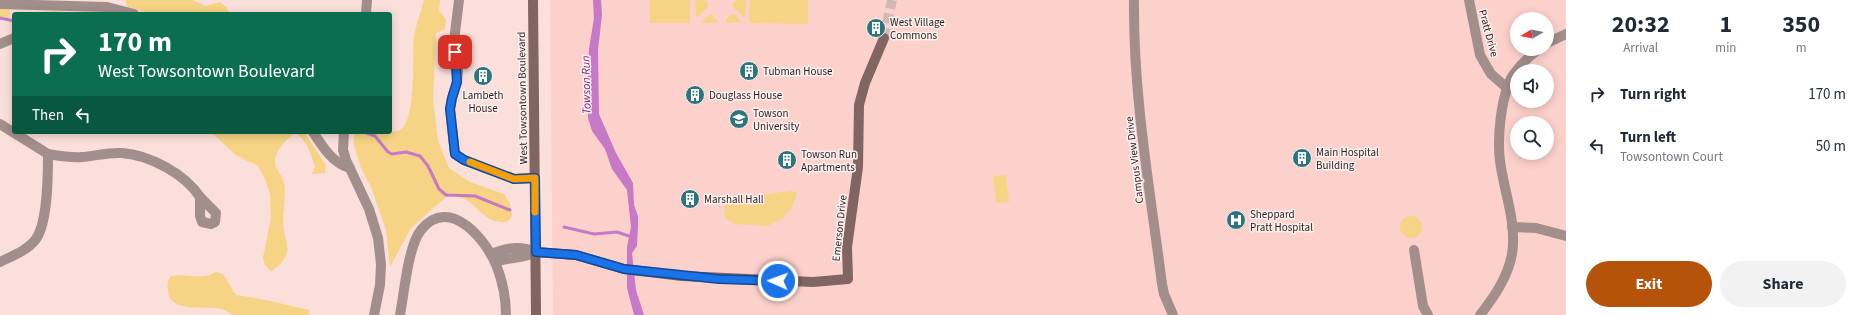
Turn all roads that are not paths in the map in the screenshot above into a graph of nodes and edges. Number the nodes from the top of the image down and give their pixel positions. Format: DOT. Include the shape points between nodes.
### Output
graph roads {
  1 [pos="368,0"];
  2 [pos="459,0"];
  3 [pos="533,0"];
  4 [pos="1134,0"];
  5 [pos="1468,0"];
  6 [pos="0,4"];
  7 [pos="22,10"];
  8 [pos="126,12"];
  9 [pos="366,12"];
  10 [pos="1566,34"];
  11 [pos="884,38"];
  12 [pos="12,39"];
  13 [pos="1554,40"];
  14 [pos="0,44"];
  15 [pos="1532,56"];
  16 [pos="1507,88"];
  17 [pos="0,124"];
  18 [pos="12,132"];
  19 [pos="16,134"];
  20 [pos="314,134"];
  21 [pos="344,134"];
  22 [pos="48,154"];
  23 [pos="350,168"];
  24 [pos="535,178"];
  25 [pos="200,197"];
  26 [pos="1512,227"];
  27 [pos="1566,236"];
  28 [pos="1414,250"];
  29 [pos="536,252"];
  30 [pos="493,258"];
  31 [pos="0,262"];
  32 [pos="374,315"];
  33 [pos="400,315"];
  34 [pos="506,315"];
  35 [pos="536,315"];
  36 [pos="1173,315"];
  37 [pos="1428,315"];
  38 [pos="1480,315"];
  1 -- 9 [label="street"];
  2 -- 24 [label="street" via="454,41 458,72 450,109 455,154 464,160 514,179"];
  3 -- 24 [label="street, West Towsontown Boulevard"];
  4 -- 36 [label="street, Campus View Drive" via="1138,91 1146,164 1162,284"];
  5 -- 16 [label="street, Pratt Drive" via="1483,60 1491,74"];
  6 -- 7 [label="street"];
  7 -- 8 [label="street" via="107,7"];
  10 -- 13 [label="street"];
  11 -- 29 [label="street, Emerson Drive" via="865,83 859,105 858,167 847,247 848,279 820,282 719,279 624,269 576,255"];
  12 -- 14 [label="street"];
  15 -- 16 [label="street" via="1519,68"];
  16 -- 26 [label="street" via="1499,149"];
  17 -- 18 [label="street"];
  19 -- 22 [label="street"];
  20 -- 23 [label="street" via="335,160"];
  21 -- 23 [label="street" via="343,150"];
  22 -- 25 [label="street" via="71,158 120,153 138,156 172,170 187,181"];
  22 -- 31 [label="street" via="45,210 37,238 30,245"];
  23 -- 32 [label="street" via="369,209 378,238 380,271"];
  24 -- 29 [label="street, West Towsontown Boulevard"];
  26 -- 27 [label="street" via="1536,228"];
  26 -- 38 [label="street" via="1512,253 1506,272"];
  28 -- 37 [label="street" via="1423,306"];
  29 -- 30 [label="street" via="527,248 509,247"];
  29 -- 35 [label="street, West Towsontown Boulevard"];
  30 -- 33 [label="street" via="470,227 456,219 441,218 427,224 415,240"];
  30 -- 34 [label="street" via="505,295"];
}
